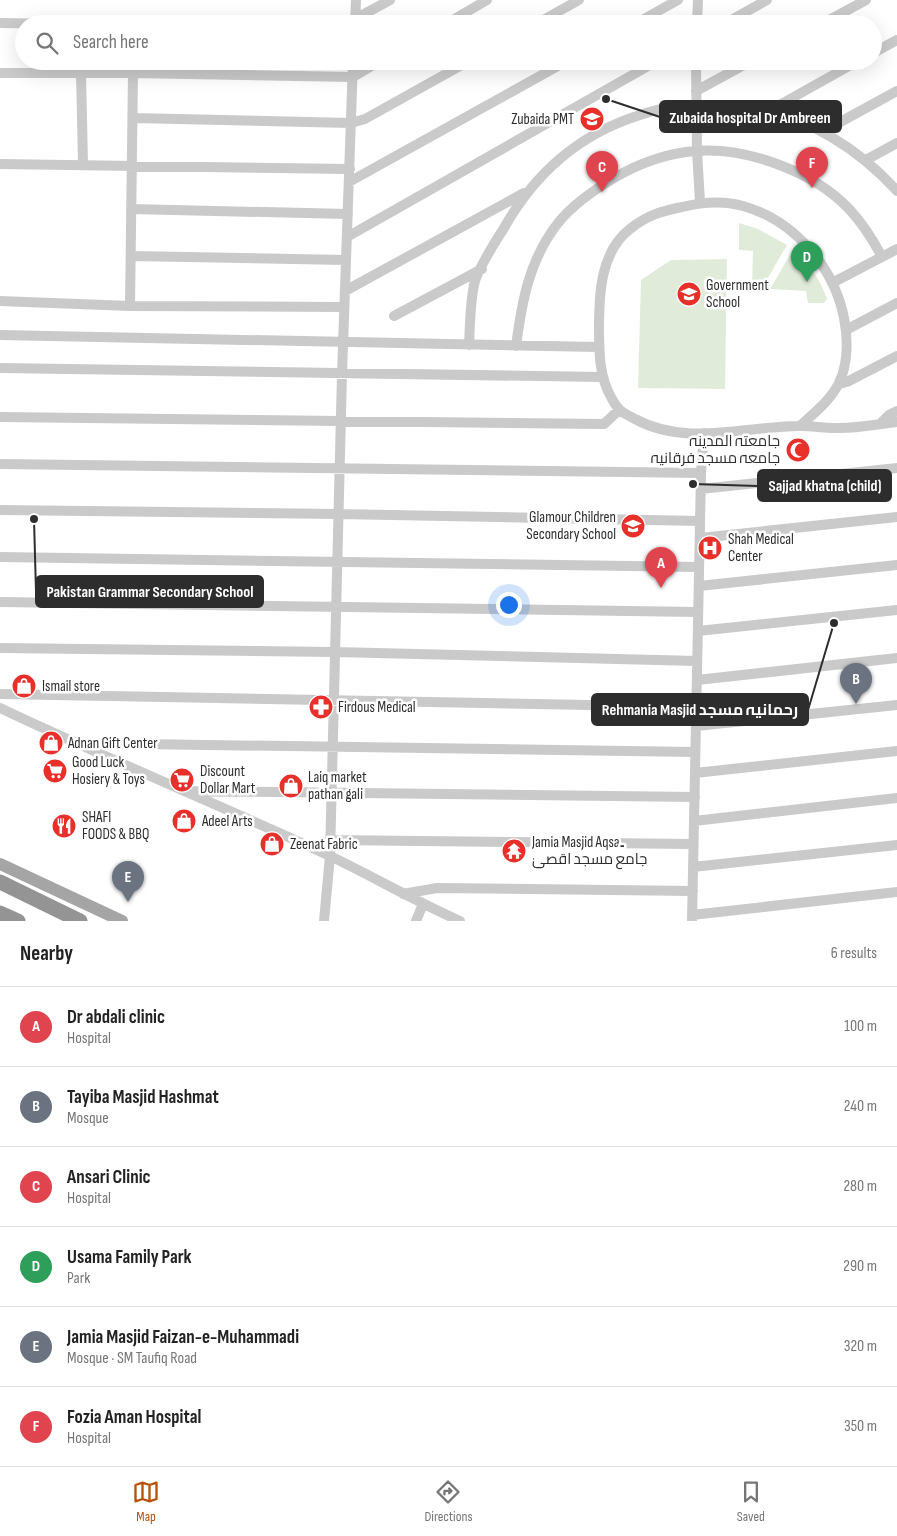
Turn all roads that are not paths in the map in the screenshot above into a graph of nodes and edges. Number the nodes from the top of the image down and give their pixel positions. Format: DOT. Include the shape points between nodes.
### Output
graph roads {
  1 [pos="356,0"];
  2 [pos="390,0"];
  3 [pos="488,0"];
  4 [pos="579,0"];
  5 [pos="678,0"];
  6 [pos="698,0"];
  7 [pos="767,0"];
  8 [pos="866,0"];
  9 [pos="355,15"];
  10 [pos="366,15"];
  11 [pos="462,15"];
  12 [pos="552,15"];
  13 [pos="651,15"];
  14 [pos="697,15"];
  15 [pos="740,15"];
  16 [pos="838,15"];
  17 [pos="0,23"];
  18 [pos="15,23"];
  19 [pos="897,40"];
  20 [pos="882,48"];
  21 [pos="353,70"];
  22 [pos="365,70"];
  23 [pos="453,70"];
  24 [pos="551,70"];
  25 [pos="641,70"];
  26 [pos="696,70"];
  27 [pos="734,70"];
  28 [pos="842,70"];
  29 [pos="81,73"];
  30 [pos="133,73"];
  31 [pos="0,74"];
  32 [pos="353,77"];
  33 [pos="696,91"];
  34 [pos="897,91"];
  35 [pos="696,107"];
  36 [pos="767,112"];
  37 [pos="133,118"];
  38 [pos="351,123"];
  39 [pos="822,132"];
  40 [pos="897,143"];
  41 [pos="697,151"];
  42 [pos="866,160"];
  43 [pos="0,164"];
  44 [pos="82,164"];
  45 [pos="132,164"];
  46 [pos="350,168"];
  47 [pos="349,182"];
  48 [pos="529,190"];
  49 [pos="897,191"];
  50 [pos="700,202"];
  51 [pos="131,209"];
  52 [pos="348,214"];
  53 [pos="347,237"];
  54 [pos="897,249"];
  55 [pos="130,256"];
  56 [pos="882,257"];
  57 [pos="346,260"];
  58 [pos="482,268"];
  59 [pos="832,283"];
  60 [pos="345,291"];
  61 [pos="0,301"];
  62 [pos="897,303"];
  63 [pos="130,306"];
  64 [pos="344,307"];
  65 [pos="394,316"];
  66 [pos="846,330"];
  67 [pos="0,335"];
  68 [pos="343,342"];
  69 [pos="469,345"];
  70 [pos="516,346"];
  71 [pos="599,347"];
  72 [pos="897,356"];
  73 [pos="0,368"];
  74 [pos="342,374"];
  75 [pos="602,377"];
  76 [pos="839,384"];
  77 [pos="619,410"];
  78 [pos="897,410"];
  79 [pos="0,417"];
  80 [pos="341,422"];
  81 [pos="897,422"];
  82 [pos="880,424"];
  83 [pos="800,426"];
  84 [pos="704,434"];
  85 [pos="0,464"];
  86 [pos="340,468"];
  87 [pos="897,468"];
  88 [pos="701,473"];
  89 [pos="701,489"];
  90 [pos="0,510"];
  91 [pos="338,514"];
  92 [pos="897,517"];
  93 [pos="700,521"];
  94 [pos="700,538"];
  95 [pos="0,557"];
  96 [pos="337,562"];
  97 [pos="897,565"];
  98 [pos="699,567"];
  99 [pos="699,586"];
  100 [pos="0,602"];
  101 [pos="336,607"];
  102 [pos="897,610"];
  103 [pos="698,612"];
  104 [pos="698,632"];
  105 [pos="0,648"];
  106 [pos="335,652"];
  107 [pos="897,658"];
  108 [pos="697,661"];
  109 [pos="697,680"];
  110 [pos="0,694"];
  111 [pos="334,700"];
  112 [pos="897,705"];
  113 [pos="696,707"];
  114 [pos="0,708"];
  115 [pos="696,726"];
  116 [pos="74,742"];
  117 [pos="333,746"];
  118 [pos="897,751"];
  119 [pos="695,752"];
  120 [pos="695,773"];
  121 [pos="184,791"];
  122 [pos="332,793"];
  123 [pos="695,797"];
  124 [pos="897,798"];
  125 [pos="694,821"];
  126 [pos="330,840"];
  127 [pos="693,844"];
  128 [pos="897,845"];
  129 [pos="330,856"];
  130 [pos="0,864"];
  131 [pos="693,866"];
  132 [pos="0,882"];
  133 [pos="693,891"];
  134 [pos="897,892"];
  135 [pos="403,894"];
  136 [pos="423,904"];
  137 [pos="0,913"];
  138 [pos="692,918"];
  139 [pos="18,921"];
  140 [pos="80,921"];
  141 [pos="122,921"];
  142 [pos="324,921"];
  143 [pos="416,921"];
  144 [pos="460,921"];
  1 -- 9 [label="street"];
  2 -- 10 [label="street"];
  3 -- 11 [label="street"];
  4 -- 12 [label="street"];
  5 -- 13 [label="street"];
  6 -- 14 [label="street"];
  7 -- 15 [label="street"];
  8 -- 16 [label="street"];
  17 -- 18 [label="street"];
  19 -- 20 [label="street"];
  21 -- 32 [label="street"];
  22 -- 32 [label="street"];
  23 -- 38 [label="street" via="365,119"];
  24 -- 47 [label="street"];
  25 -- 53 [label="street"];
  26 -- 33 [label="street"];
  27 -- 33 [label="street"];
  28 -- 36 [label="street"];
  29 -- 30 [label="street"];
  29 -- 31 [label="street"];
  29 -- 44 [label="street"];
  30 -- 32 [label="street"];
  30 -- 37 [label="street"];
  32 -- 38 [label="street"];
  33 -- 35 [label="street"];
  34 -- 39 [label="street"];
  35 -- 36 [label="street" via="752,108"];
  35 -- 41 [label="street"];
  35 -- 48 [label="street" via="662,109 595,133 568,151"];
  36 -- 39 [label="street"];
  37 -- 38 [label="street"];
  37 -- 45 [label="street"];
  38 -- 46 [label="street"];
  39 -- 42 [label="street"];
  40 -- 42 [label="street"];
  41 -- 50 [label="street"];
  41 -- 56 [label="street" via="765,160 821,186 850,209"];
  41 -- 70 [label="street" via="664,156 627,171 591,191 558,222 535,262 522,301"];
  42 -- 49 [label="street"];
  43 -- 44 [label="street"];
  44 -- 45 [label="street"];
  45 -- 46 [label="street"];
  45 -- 51 [label="street"];
  46 -- 47 [label="street"];
  47 -- 52 [label="street"];
  48 -- 58 [label="street"];
  48 -- 60 [label="street"];
  50 -- 59 [label="street" via="742,206 786,227 820,261"];
  50 -- 71 [label="street" via="643,218 620,236 608,257 603,279"];
  51 -- 52 [label="street"];
  51 -- 55 [label="street"];
  52 -- 53 [label="street"];
  53 -- 57 [label="street"];
  54 -- 56 [label="street"];
  55 -- 57 [label="street"];
  55 -- 63 [label="street"];
  56 -- 59 [label="street"];
  57 -- 60 [label="street"];
  58 -- 65 [label="street"];
  58 -- 69 [label="street" via="476,281"];
  59 -- 66 [label="street" via="842,307"];
  60 -- 64 [label="street"];
  61 -- 63 [label="street"];
  62 -- 66 [label="street"];
  63 -- 64 [label="street"];
  64 -- 68 [label="street"];
  66 -- 76 [label="street" via="846,361"];
  67 -- 68 [label="street"];
  68 -- 69 [label="street"];
  68 -- 74 [label="street"];
  69 -- 70 [label="street"];
  70 -- 71 [label="street"];
  71 -- 75 [label="street"];
  72 -- 76 [label="street"];
  73 -- 74 [label="street"];
  74 -- 75 [label="street"];
  74 -- 80 [label="street"];
  75 -- 77 [label="street"];
  76 -- 83 [label="street" via="822,407"];
  77 -- 80 [label="street" via="604,424"];
  77 -- 84 [label="street" via="653,428"];
  78 -- 82 [label="street"];
  79 -- 80 [label="street"];
  80 -- 86 [label="street"];
  81 -- 82 [label="street"];
  82 -- 83 [label="street" via="837,428"];
  83 -- 84 [label="street"];
  84 -- 88 [label="street"];
  85 -- 86 [label="street"];
  86 -- 88 [label="street"];
  86 -- 91 [label="street"];
  87 -- 89 [label="street"];
  88 -- 89 [label="street"];
  89 -- 93 [label="street"];
  90 -- 91 [label="street"];
  91 -- 93 [label="street"];
  91 -- 96 [label="street"];
  92 -- 94 [label="street"];
  93 -- 94 [label="street"];
  94 -- 98 [label="street"];
  95 -- 96 [label="street"];
  96 -- 98 [label="street"];
  96 -- 101 [label="street"];
  97 -- 99 [label="street"];
  98 -- 99 [label="street"];
  99 -- 103 [label="street"];
  100 -- 101 [label="street"];
  101 -- 103 [label="street"];
  101 -- 106 [label="street"];
  102 -- 104 [label="street"];
  103 -- 104 [label="street"];
  104 -- 108 [label="street"];
  105 -- 106 [label="street"];
  106 -- 108 [label="street"];
  106 -- 111 [label="street"];
  107 -- 109 [label="street"];
  108 -- 109 [label="street"];
  109 -- 113 [label="street"];
  110 -- 111 [label="street"];
  111 -- 113 [label="street"];
  111 -- 117 [label="street"];
  112 -- 115 [label="street"];
  113 -- 115 [label="street"];
  114 -- 116 [label="street"];
  115 -- 119 [label="street"];
  116 -- 117 [label="street"];
  116 -- 121 [label="street"];
  117 -- 119 [label="street"];
  117 -- 122 [label="street"];
  118 -- 120 [label="street"];
  119 -- 120 [label="street"];
  120 -- 123 [label="street"];
  121 -- 122 [label="street"];
  121 -- 129 [label="street"];
  122 -- 123 [label="street"];
  122 -- 126 [label="street"];
  123 -- 125 [label="street"];
  124 -- 125 [label="street"];
  125 -- 127 [label="street"];
  126 -- 127 [label="street"];
  126 -- 129 [label="street"];
  127 -- 131 [label="street"];
  128 -- 131 [label="street"];
  129 -- 135 [label="street"];
  129 -- 142 [label="street"];
  130 -- 141 [label="main road"];
  131 -- 133 [label="street"];
  132 -- 140 [label="highway"];
  133 -- 135 [label="street" via="437,888"];
  133 -- 138 [label="street"];
  134 -- 138 [label="street"];
  135 -- 136 [label="street"];
  136 -- 143 [label="street"];
  136 -- 144 [label="street"];
  137 -- 139 [label="highway"];
}
